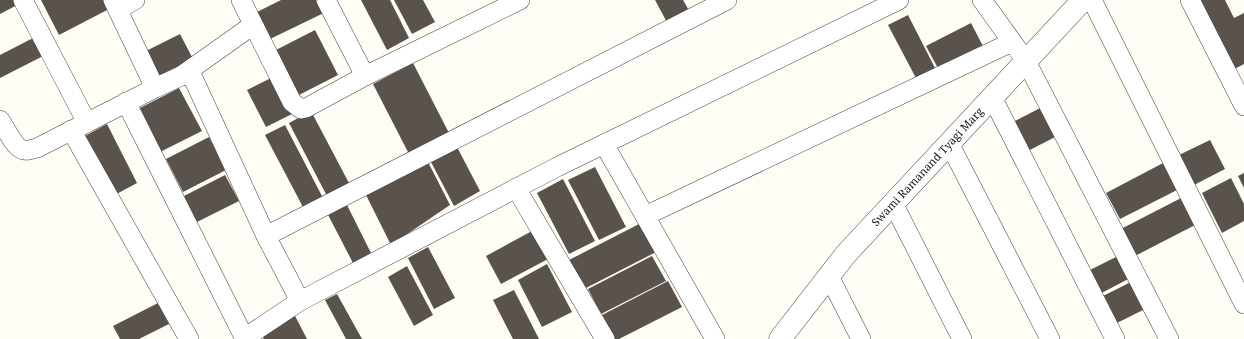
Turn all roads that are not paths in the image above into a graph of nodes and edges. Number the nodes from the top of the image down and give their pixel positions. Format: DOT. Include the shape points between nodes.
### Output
graph roads {
  1 [pos="23,0"];
  2 [pos="135,0"];
  3 [pos="241,0"];
  4 [pos="326,0"];
  5 [pos="520,0"];
  6 [pos="727,0"];
  7 [pos="899,0"];
  8 [pos="982,0"];
  9 [pos="1082,0"];
  10 [pos="1092,0"];
  11 [pos="1190,0"];
  12 [pos="116,4"];
  13 [pos="253,25"];
  14 [pos="1012,42"];
  15 [pos="1026,61"];
  16 [pos="181,76"];
  17 [pos="366,76"];
  18 [pos="155,88"];
  19 [pos="992,97"];
  20 [pos="126,102"];
  21 [pos="1244,106"];
  22 [pos="0,120"];
  23 [pos="79,127"];
  24 [pos="949,143"];
  25 [pos="604,144"];
  26 [pos="516,188"];
  27 [pos="893,203"];
  28 [pos="645,216"];
  29 [pos="266,236"];
  30 [pos="829,276"];
  31 [pos="300,301"];
  32 [pos="1244,304"];
  33 [pos="602,338"];
  34 [pos="189,339"];
  35 [pos="244,339"];
  36 [pos="715,339"];
  37 [pos="780,339"];
  38 [pos="861,339"];
  39 [pos="962,339"];
  40 [pos="1050,339"];
  41 [pos="1115,339"];
  42 [pos="1170,339"];
  1 -- 23 [label="street"];
  2 -- 12 [label="street"];
  3 -- 13 [label="street"];
  4 -- 17 [label="street"];
  5 -- 17 [label="street"];
  6 -- 29 [label="street"];
  7 -- 25 [label="street"];
  8 -- 14 [label="street"];
  9 -- 15 [label="street, Swami Ramanand Tyagi Marg"];
  10 -- 32 [label="street"];
  11 -- 21 [label="street"];
  12 -- 18 [label="street"];
  13 -- 16 [label="street"];
  13 -- 17 [label="street" via="292,102 301,109"];
  14 -- 15 [label="street"];
  14 -- 28 [label="street"];
  15 -- 19 [label="street, Swami Ramanand Tyagi Marg"];
  15 -- 42 [label="street"];
  16 -- 18 [label="street"];
  16 -- 29 [label="street" via="193,78"];
  18 -- 20 [label="street"];
  19 -- 24 [label="street, Swami Ramanand Tyagi Marg"];
  19 -- 41 [label="street"];
  20 -- 23 [label="street"];
  20 -- 35 [label="street"];
  22 -- 23 [label="street" via="22,150 37,148"];
  23 -- 34 [label="street"];
  24 -- 27 [label="street, Swami Ramanand Tyagi Marg"];
  24 -- 40 [label="street"];
  25 -- 26 [label="street"];
  25 -- 28 [label="street"];
  26 -- 31 [label="street"];
  26 -- 33 [label="street"];
  27 -- 30 [label="street, Swami Ramanand Tyagi Marg"];
  27 -- 39 [label="street"];
  28 -- 36 [label="street"];
  29 -- 31 [label="street"];
  30 -- 37 [label="street, Swami Ramanand Tyagi Marg"];
  30 -- 38 [label="street"];
  31 -- 35 [label="street"];
}
